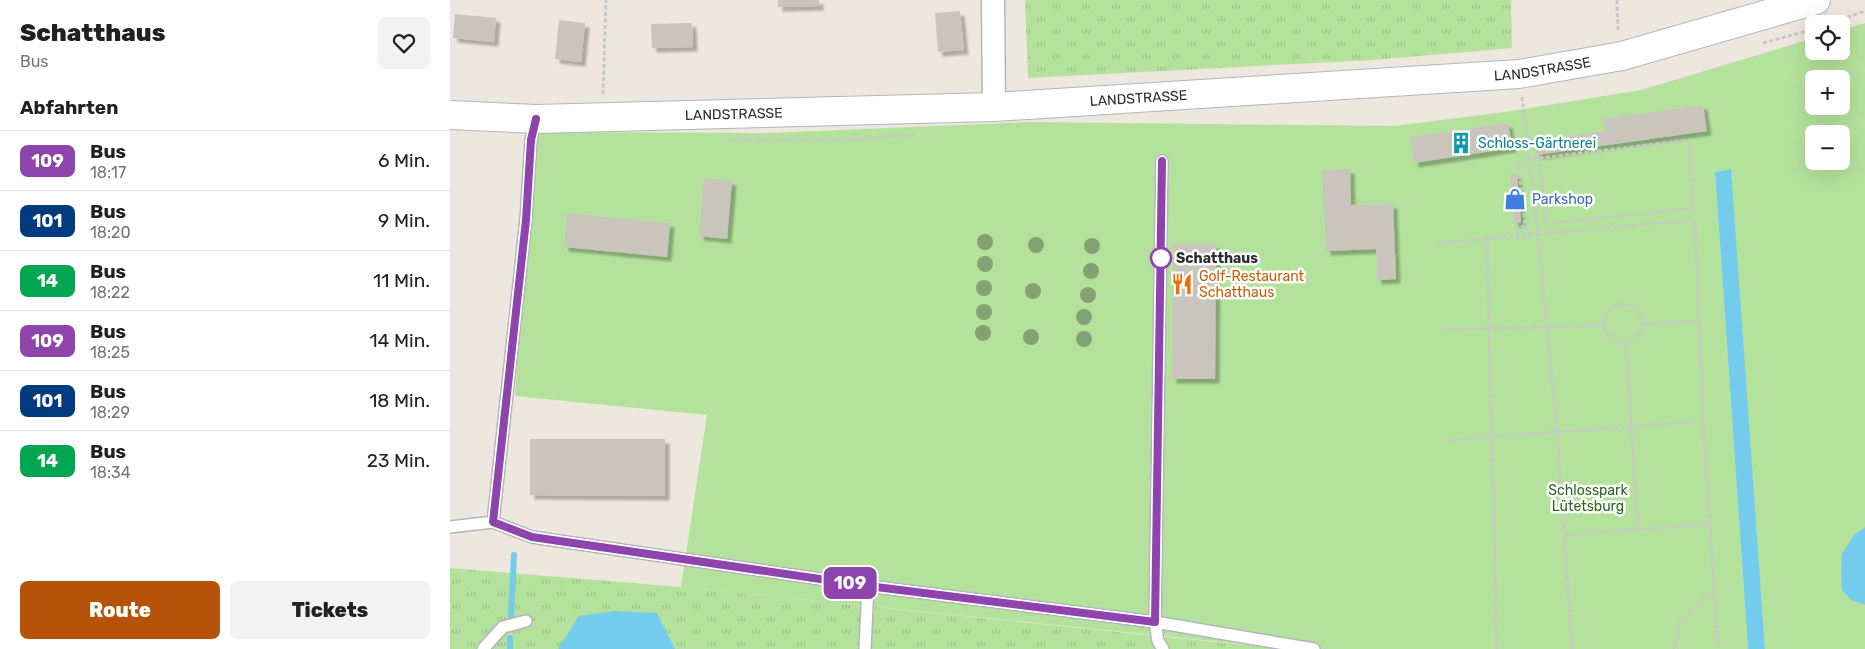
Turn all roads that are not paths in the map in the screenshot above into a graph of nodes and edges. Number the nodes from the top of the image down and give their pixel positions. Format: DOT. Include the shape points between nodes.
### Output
graph roads {
  1 [pos="993,0"];
  2 [pos="1816,0"];
  3 [pos="994,107"];
  4 [pos="450,115"];
  5 [pos="536,119"];
  6 [pos="1162,161"];
  7 [pos="493,522"];
  8 [pos="450,527"];
  9 [pos="868,586"];
  10 [pos="526,621"];
  11 [pos="1155,622"];
  12 [pos="483,649"];
  13 [pos="865,649"];
  14 [pos="1163,649"];
  15 [pos="1314,649"];
  1 -- 3 [label="street"];
  2 -- 3 [label="street, LANDSTRASSE" via="1622,56 1519,74"];
  3 -- 5 [label="street, LANDSTRASSE"];
  4 -- 5 [label="street, LANDSTRASSE"];
  5 -- 7 [label="lane" via="531,140 526,220"];
  6 -- 11 [label="lane"];
  7 -- 8 [label="lane"];
  7 -- 9 [label="lane" via="532,537"];
  9 -- 11 [label="lane"];
  9 -- 13 [label="lane"];
  10 -- 12 [label="lane" via="503,627"];
  11 -- 14 [label="lane" via="1158,641"];
  11 -- 15 [label="lane"];
}
